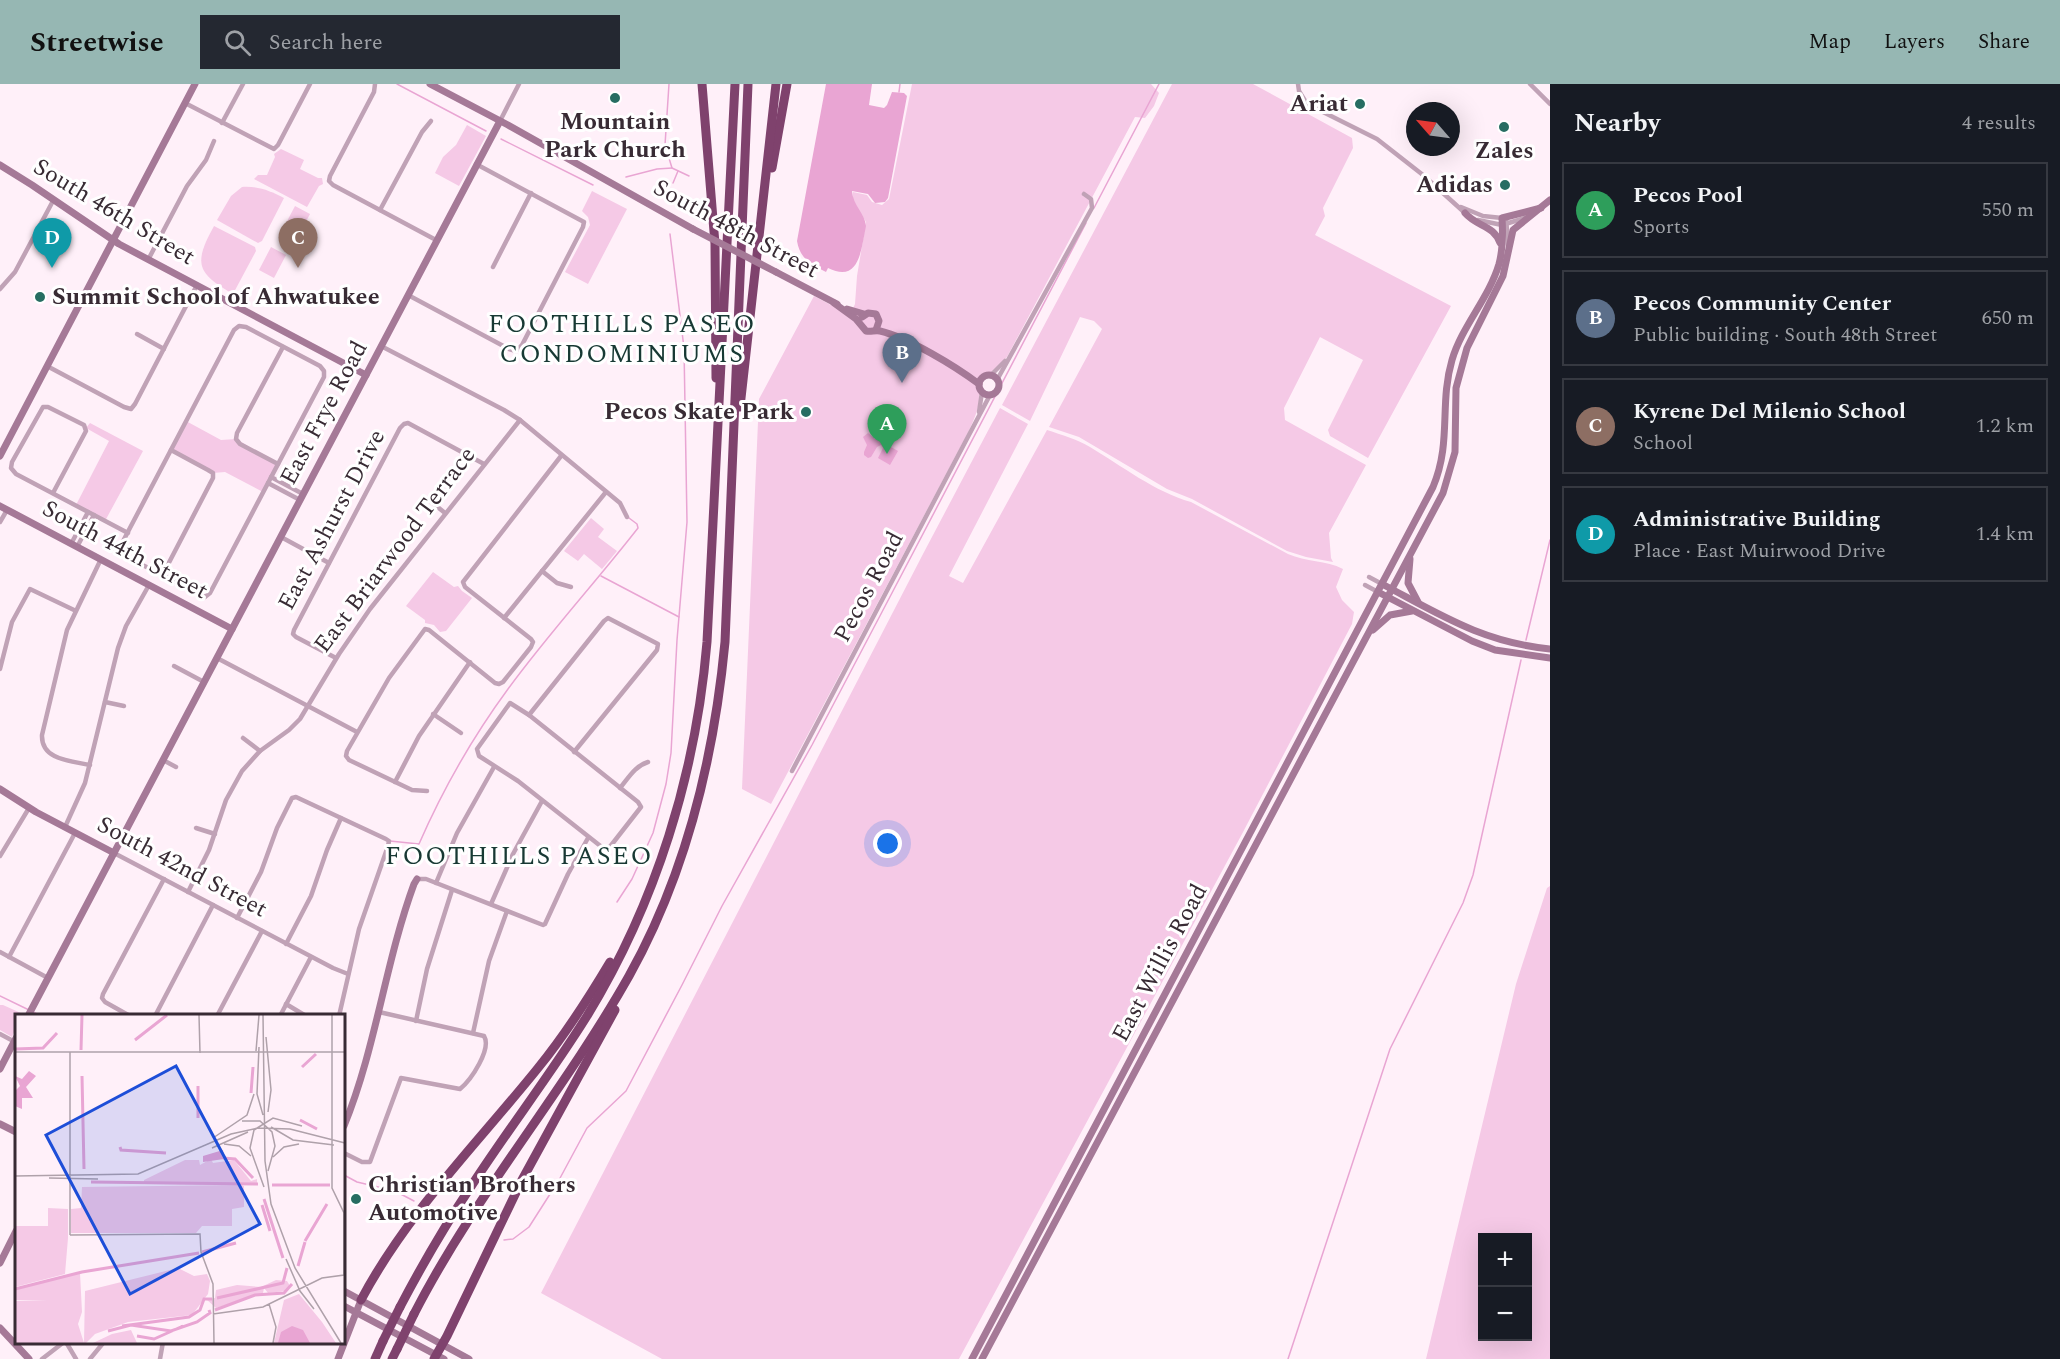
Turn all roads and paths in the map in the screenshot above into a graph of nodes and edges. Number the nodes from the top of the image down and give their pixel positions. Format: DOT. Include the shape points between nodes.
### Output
graph roads {
  1 [pos="195,84"];
  2 [pos="243,84"];
  3 [pos="310,84"];
  4 [pos="375,84"];
  5 [pos="430,84"];
  6 [pos="519,84"];
  7 [pos="702,84"];
  8 [pos="735,84"];
  9 [pos="748,84"];
  10 [pos="776,84"];
  11 [pos="788,84"];
  12 [pos="1298,84"];
  13 [pos="1530,84"];
  14 [pos="185,103"];
  15 [pos="1550,103"];
  16 [pos="431,121"];
  17 [pos="500,121"];
  18 [pos="222,123"];
  19 [pos="214,141"];
  20 [pos="476,164"];
  21 [pos="0,165"];
  22 [pos="531,194"];
  23 [pos="1084,194"];
  24 [pos="54,199"];
  25 [pos="1550,200"];
  26 [pos="1456,205"];
  27 [pos="1541,208"];
  28 [pos="380,210"];
  29 [pos="1465,213"];
  30 [pos="1530,216"];
  31 [pos="1504,221"];
  32 [pos="760,235"];
  33 [pos="113,240"];
  34 [pos="436,240"];
  35 [pos="1505,252"];
  36 [pos="148,260"];
  37 [pos="493,267"];
  38 [pos="197,285"];
  39 [pos="0,289"];
  40 [pos="408,295"];
  41 [pos="834,303"];
  42 [pos="864,314"];
  43 [pos="879,321"];
  44 [pos="860,322"];
  45 [pos="876,330"];
  46 [pos="136,334"];
  47 [pos="899,338"];
  48 [pos="381,346"];
  49 [pos="283,347"];
  50 [pos="164,349"];
  51 [pos="1011,355"];
  52 [pos="47,366"];
  53 [pos="366,375"];
  54 [pos="984,379"];
  55 [pos="998,380"];
  56 [pos="982,392"];
  57 [pos="990,395"];
  58 [pos="1445,397"];
  59 [pos="1455,398"];
  60 [pos="519,420"];
  61 [pos="977,420"];
  62 [pos="171,450"];
  63 [pos="0,456"];
  64 [pos="561,456"];
  65 [pos="278,464"];
  66 [pos="484,464"];
  67 [pos="271,477"];
  68 [pos="714,477"];
  69 [pos="733,477"];
  70 [pos="268,483"];
  71 [pos="287,486"];
  72 [pos="284,492"];
  73 [pos="606,492"];
  74 [pos="53,493"];
  75 [pos="1428,496"];
  76 [pos="301,497"];
  77 [pos="429,500"];
  78 [pos="1438,502"];
  79 [pos="3,508"];
  80 [pos="88,512"];
  81 [pos="445,513"];
  82 [pos="94,515"];
  83 [pos="627,517"];
  84 [pos="0,522"];
  85 [pos="80,527"];
  86 [pos="86,530"];
  87 [pos="128,533"];
  88 [pos="281,537"];
  89 [pos="74,545"];
  90 [pos="1410,556"];
  91 [pos="101,559"];
  92 [pos="329,562"];
  93 [pos="542,571"];
  94 [pos="162,576"];
  95 [pos="1369,577"];
  96 [pos="1382,584"];
  97 [pos="149,585"];
  98 [pos="1365,585"];
  99 [pos="571,587"];
  100 [pos="1392,589"];
  101 [pos="1378,592"];
  102 [pos="1388,597"];
  103 [pos="1420,604"];
  104 [pos="74,610"];
  105 [pos="1413,611"];
  106 [pos="504,618"];
  107 [pos="232,629"];
  108 [pos="1368,634"];
  109 [pos="1550,649"];
  110 [pos="217,658"];
  111 [pos="336,658"];
  112 [pos="1550,658"];
  113 [pos="470,662"];
  114 [pos="174,666"];
  115 [pos="0,669"];
  116 [pos="204,682"];
  117 [pos="105,702"];
  118 [pos="308,705"];
  119 [pos="124,706"];
  120 [pos="433,714"];
  121 [pos="529,715"];
  122 [pos="357,732"];
  123 [pos="461,732"];
  124 [pos="283,733"];
  125 [pos="243,738"];
  126 [pos="288,739"];
  127 [pos="260,750"];
  128 [pos="574,752"];
  129 [pos="163,760"];
  130 [pos="648,762"];
  131 [pos="90,765"];
  132 [pos="494,766"];
  133 [pos="176,767"];
  134 [pos="792,771"];
  135 [pos="395,782"];
  136 [pos="620,788"];
  137 [pos="0,789"];
  138 [pos="427,791"];
  139 [pos="542,801"];
  140 [pos="29,808"];
  141 [pos="341,818"];
  142 [pos="65,827"];
  143 [pos="196,828"];
  144 [pos="75,832"];
  145 [pos="215,834"];
  146 [pos="588,838"];
  147 [pos="114,853"];
  148 [pos="0,856"];
  149 [pos="164,879"];
  150 [pos="417,879"];
  151 [pos="436,883"];
  152 [pos="452,890"];
  153 [pos="188,892"];
  154 [pos="490,904"];
  155 [pos="213,905"];
  156 [pos="641,908"];
  157 [pos="507,911"];
  158 [pos="237,918"];
  159 [pos="262,931"];
  160 [pos="286,944"];
  161 [pos="0,952"];
  162 [pos="9,957"];
  163 [pos="311,957"];
  164 [pos="348,974"];
  165 [pos="629,975"];
  166 [pos="48,978"];
  167 [pos="285,1004"];
  168 [pos="379,1012"];
  169 [pos="29,1014"];
  170 [pos="126,1014"];
  171 [pos="155,1014"];
  172 [pos="218,1014"];
  173 [pos="281,1014"];
  174 [pos="302,1014"];
  175 [pos="339,1014"];
  176 [pos="416,1021"];
  177 [pos="1148,1028"];
  178 [pos="1156,1032"];
  179 [pos="473,1033"];
  180 [pos="0,1034"];
  181 [pos="15,1040"];
  182 [pos="15,1042"];
  183 [pos="0,1069"];
  184 [pos="345,1123"];
  185 [pos="0,1124"];
  186 [pos="15,1132"];
  187 [pos="345,1154"];
  188 [pos="15,1234"];
  189 [pos="0,1263"];
  190 [pos="345,1292"];
  191 [pos="361,1300"];
  192 [pos="345,1307"];
  193 [pos="355,1312"];
  194 [pos="0,1328"];
  195 [pos="345,1341"];
  196 [pos="62,1344"];
  197 [pos="66,1344"];
  198 [pos="102,1344"];
  199 [pos="163,1344"];
  200 [pos="344,1344"];
  201 [pos="443,1344"];
  202 [pos="438,1358"];
  203 [pos="29,1359"];
  204 [pos="42,1359"];
  205 [pos="76,1359"];
  206 [pos="90,1359"];
  207 [pos="160,1359"];
  208 [pos="339,1359"];
  209 [pos="375,1359"];
  210 [pos="392,1359"];
  211 [pos="469,1359"];
  212 [pos="972,1359"];
  213 [pos="982,1359"];
  1 -- 14 [label="street"];
  2 -- 18 [label="street"];
  3 -- 18 [label="street" via="274,149"];
  4 -- 28 [label="street" via="329,181"];
  5 -- 17 [label="street, South 48th Street"];
  6 -- 17 [label="street, East Frye Road"];
  7 -- 68 [label="highway" via="716,279"];
  8 -- 68 [label="highway"];
  9 -- 69 [label="highway"];
  10 -- 32 [label="highway"];
  11 -- 32 [label="highway"];
  12 -- 26 [label="street" via="1307,104 1377,139"];
  13 -- 15 [label="street"];
  14 -- 18 [label="street"];
  14 -- 33 [label="street"];
  16 -- 28 [label="street"];
  17 -- 20 [label="street, East Frye Road"];
  17 -- 41 [label="street, South 48th Street, bridge"];
  19 -- 36 [label="street"];
  20 -- 22 [label="street"];
  20 -- 34 [label="street, East Frye Road"];
  21 -- 24 [label="street, South 46th Street"];
  22 -- 37 [label="street"];
  22 -- 40 [label="street" via="584,222 516,351"];
  23 -- 51 [label="street" via="1092,199 1092,208"];
  24 -- 33 [label="street, South 46th Street"];
  24 -- 39 [label="street" via="15,272"];
  25 -- 27 [label="street"];
  26 -- 29 [label="street"];
  26 -- 31 [label="street"];
  27 -- 30 [label="street"];
  27 -- 31 [label="street"];
  28 -- 34 [label="street"];
  29 -- 31 [label="street" via="1478,220"];
  29 -- 35 [label="street" via="1494,231"];
  30 -- 31 [label="street"];
  30 -- 35 [label="street" via="1513,230"];
  31 -- 35 [label="street"];
  32 -- 69 [label="highway"];
  33 -- 36 [label="street, South 46th Street"];
  33 -- 52 [label="street"];
  34 -- 40 [label="street, East Frye Road"];
  35 -- 58 [label="street, East Willis Road" via="1453,357"];
  35 -- 59 [label="street, East Willis Road" via="1503,276 1467,348"];
  36 -- 38 [label="street, South 46th Street"];
  38 -- 50 [label="street"];
  38 -- 53 [label="street, South 46th Street"];
  40 -- 48 [label="street, East Frye Road"];
  41 -- 42 [label="street, South 48th Street"];
  41 -- 44 [label="street, South 48th Street"];
  42 -- 43 [label="street" via="874,313"];
  42 -- 44 [label="street"];
  43 -- 45 [label="street"];
  43 -- 47 [label="street"];
  44 -- 45 [label="street" via="866,331"];
  45 -- 47 [label="street"];
  46 -- 50 [label="street"];
  47 -- 54 [label="street"];
  48 -- 53 [label="street, East Frye Road"];
  48 -- 60 [label="street"];
  49 -- 62 [label="street" via="246,327 234,330"];
  49 -- 65 [label="street" via="320,366 324,377"];
  49 -- 65 [label="street" via="236,439"];
  50 -- 52 [label="street" via="130,409"];
  51 -- 54 [label="street"];
  51 -- 55 [label="street"];
  52 -- 63 [label="street"];
  53 -- 76 [label="street, East Frye Road"];
  54 -- 55 [label="street"];
  54 -- 56 [label="street"];
  55 -- 57 [label="street" via="997,391"];
  56 -- 57 [label="street"];
  56 -- 61 [label="street, Pecos Road"];
  57 -- 61 [label="street, Pecos Road"];
  58 -- 59 [label="street"];
  58 -- 75 [label="street, East Willis Road" via="1442,458"];
  59 -- 78 [label="street, East Willis Road" via="1455,452"];
  60 -- 64 [label="street"];
  60 -- 66 [label="street, East Briarwood Terrace"];
  61 -- 134 [label="street, Pecos Road"];
  62 -- 87 [label="street"];
  62 -- 94 [label="street" via="213,473 213,478"];
  64 -- 73 [label="street"];
  64 -- 106 [label="street" via="463,582"];
  65 -- 67 [label="street"];
  66 -- 81 [label="street, East Briarwood Terrace"];
  66 -- 92 [label="street, East Ashurst Drive" via="404,424"];
  67 -- 70 [label="street"];
  67 -- 71 [label="street"];
  68 -- 156 [label="highway" via="707,642 698,719 676,812"];
  69 -- 165 [label="highway" via="725,642 711,746 678,863"];
  70 -- 72 [label="street"];
  70 -- 94 [label="street" via="210,593 205,597"];
  71 -- 72 [label="street"];
  71 -- 76 [label="street"];
  72 -- 76 [label="street"];
  73 -- 83 [label="street" via="620,503"];
  73 -- 93 [label="street"];
  74 -- 74 [label="street" via="86,428 43,407 11,468"];
  74 -- 80 [label="street"];
  75 -- 78 [label="street"];
  75 -- 96 [label="street, East Willis Road"];
  76 -- 88 [label="street, East Frye Road"];
  77 -- 81 [label="street"];
  78 -- 90 [label="street, East Willis Road"];
  79 -- 84 [label="street"];
  79 -- 89 [label="street, South 44th Street"];
  80 -- 82 [label="street"];
  80 -- 85 [label="street"];
  81 -- 111 [label="street, East Briarwood Terrace"];
  82 -- 86 [label="street"];
  82 -- 87 [label="street"];
  85 -- 86 [label="street"];
  85 -- 89 [label="street"];
  86 -- 89 [label="street"];
  87 -- 94 [label="street" via="120,551"];
  88 -- 92 [label="street"];
  88 -- 107 [label="street, East Frye Road"];
  89 -- 91 [label="street, South 44th Street"];
  90 -- 100 [label="street, East Willis Road"];
  90 -- 103 [label="street" via="1408,583"];
  91 -- 97 [label="street, South 44th Street"];
  91 -- 104 [label="street"];
  92 -- 111 [label="street, East Ashurst Drive" via="293,634"];
  93 -- 99 [label="street" via="557,583"];
  93 -- 106 [label="street"];
  95 -- 96 [label="street"];
  96 -- 100 [label="street"];
  96 -- 101 [label="street, East Willis Road"];
  97 -- 107 [label="street, South 44th Street"];
  97 -- 117 [label="street" via="122,637"];
  98 -- 101 [label="street"];
  100 -- 102 [label="street, East Willis Road"];
  100 -- 103 [label="street"];
  101 -- 102 [label="street"];
  101 -- 177 [label="street, East Willis Road"];
  102 -- 105 [label="street"];
  102 -- 108 [label="street, East Willis Road"];
  103 -- 109 [label="street" via="1487,636"];
  104 -- 115 [label="street" via="30,589 16,612"];
  104 -- 131 [label="street" via="61,650 42,741 52,755"];
  105 -- 108 [label="street" via="1390,615"];
  105 -- 112 [label="street" via="1495,650"];
  106 -- 113 [label="street" via="533,642 531,647 500,684"];
  107 -- 110 [label="street, East Frye Road"];
  108 -- 178 [label="street, East Willis Road"];
  110 -- 116 [label="street, East Frye Road"];
  110 -- 118 [label="street"];
  111 -- 118 [label="street, East Briarwood Terrace"];
  113 -- 120 [label="street"];
  113 -- 122 [label="street" via="425,629 389,678"];
  114 -- 116 [label="street"];
  116 -- 129 [label="street, East Frye Road"];
  117 -- 119 [label="street"];
  117 -- 131 [label="street"];
  118 -- 122 [label="street"];
  118 -- 124 [label="street, East Briarwood Terrace"];
  120 -- 123 [label="street"];
  120 -- 135 [label="street"];
  121 -- 128 [label="street"];
  121 -- 128 [label="street" via="608,618 658,644"];
  121 -- 132 [label="street" via="510,704 497,721 477,753"];
  122 -- 135 [label="street" via="346,756 349,760"];
  124 -- 126 [label="street"];
  124 -- 127 [label="street, East Briarwood Terrace"];
  125 -- 127 [label="street"];
  127 -- 145 [label="street, East Briarwood Terrace" via="236,779"];
  128 -- 136 [label="street"];
  129 -- 133 [label="street"];
  129 -- 147 [label="street, East Frye Road"];
  130 -- 136 [label="street" via="641,764"];
  131 -- 142 [label="street"];
  132 -- 139 [label="street"];
  132 -- 151 [label="street" via="457,833"];
  135 -- 138 [label="street" via="412,790"];
  136 -- 146 [label="street" via="641,807 609,848"];
  137 -- 140 [label="street, South 42nd Street"];
  139 -- 146 [label="street"];
  139 -- 154 [label="street"];
  140 -- 142 [label="street, South 42nd Street"];
  140 -- 148 [label="street"];
  141 -- 158 [label="street" via="292,798"];
  141 -- 160 [label="street" via="311,896"];
  141 -- 164 [label="street" via="389,841 363,915"];
  142 -- 144 [label="street, South 42nd Street"];
  143 -- 145 [label="street"];
  144 -- 147 [label="street, South 42nd Street"];
  144 -- 162 [label="street"];
  145 -- 153 [label="street, East Briarwood Terrace"];
  146 -- 157 [label="street" via="545,924"];
  147 -- 149 [label="street, South 42nd Street"];
  147 -- 166 [label="street, East Frye Road"];
  149 -- 153 [label="street, South 42nd Street"];
  149 -- 170 [label="street" via="102,999"];
  150 -- 151 [label="street"];
  150 -- 168 [label="street" via="398,933"];
  151 -- 152 [label="street"];
  152 -- 154 [label="street"];
  152 -- 176 [label="street" via="430,957"];
  153 -- 155 [label="street, South 42nd Street"];
  154 -- 157 [label="street"];
  155 -- 158 [label="street, South 42nd Street"];
  155 -- 171 [label="street"];
  156 -- 191 [label="highway" via="565,1032 409,1222"];
  156 -- 209 [label="highway, bridge" via="586,1016 461,1202 400,1307"];
  157 -- 179 [label="street" via="489,961"];
  158 -- 159 [label="street, South 42nd Street"];
  159 -- 160 [label="street, South 42nd Street"];
  159 -- 172 [label="street"];
  160 -- 163 [label="street, South 42nd Street"];
  161 -- 162 [label="street"];
  162 -- 166 [label="street"];
  163 -- 164 [label="street, South 42nd Street"];
  163 -- 167 [label="street"];
  164 -- 175 [label="street"];
  165 -- 201 [label="highway" via="614,1012 522,1180"];
  165 -- 210 [label="highway, bridge" via="471,1215"];
  166 -- 169 [label="street, East Frye Road"];
  167 -- 173 [label="street"];
  167 -- 174 [label="street"];
  168 -- 176 [label="street"];
  168 -- 184 [label="street"];
  176 -- 179 [label="street"];
  177 -- 178 [label="street"];
  177 -- 212 [label="street, East Willis Road"];
  178 -- 213 [label="street, East Willis Road"];
  179 -- 187 [label="street" via="486,1038 482,1058 460,1089 401,1078 373,1158 369,1163 362,1162"];
  180 -- 181 [label="street"];
  182 -- 183 [label="street"];
  185 -- 186 [label="street"];
  188 -- 189 [label="street"];
  190 -- 191 [label="street"];
  191 -- 193 [label="street"];
  191 -- 201 [label="street"];
  192 -- 193 [label="street"];
  193 -- 195 [label="street"];
  193 -- 202 [label="street"];
  194 -- 203 [label="street"];
  196 -- 204 [label="street"];
  197 -- 205 [label="street"];
  198 -- 206 [label="street"];
  199 -- 207 [label="street"];
  200 -- 208 [label="street"];
  201 -- 202 [label="highway"];
  201 -- 211 [label="street"];
}
